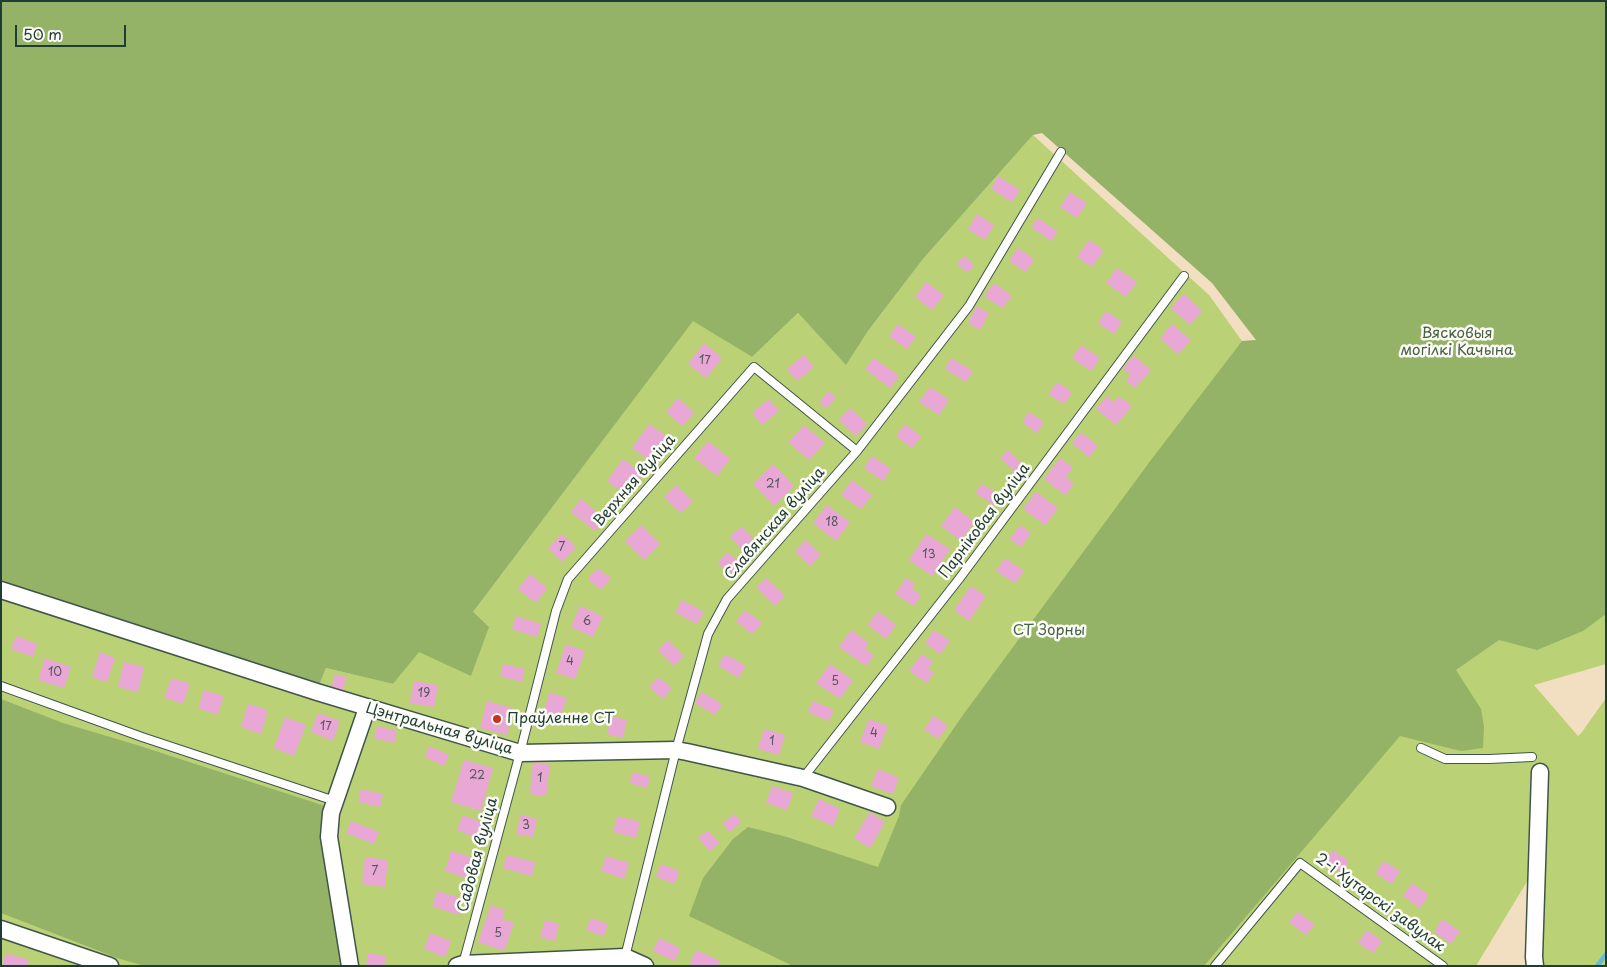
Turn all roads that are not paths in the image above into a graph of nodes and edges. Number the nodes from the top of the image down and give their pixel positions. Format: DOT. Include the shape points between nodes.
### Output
graph roads {
  1 [pos="1061,152"];
  2 [pos="1184,276"];
  3 [pos="857,451"];
  4 [pos="1,590"];
  5 [pos="1,686"];
  6 [pos="367,708"];
  7 [pos="1421,748"];
  8 [pos="676,750"];
  9 [pos="520,752"];
  10 [pos="1532,757"];
  11 [pos="1540,772"];
  12 [pos="803,778"];
  13 [pos="336,802"];
  14 [pos="887,807"];
  15 [pos="1,929"];
  16 [pos="625,957"];
  17 [pos="460,965"];
  18 [pos="110,966"];
  19 [pos="350,966"];
  20 [pos="645,966"];
  21 [pos="1216,966"];
  22 [pos="1443,966"];
  23 [pos="1535,966"];
  1 -- 3 [label="lane, Славянская вуліца" via="969,306"];
  2 -- 12 [label="lane, Парніковая вуліца" via="959,579"];
  3 -- 8 [label="lane, Славянская вуліца" via="727,599 708,634"];
  3 -- 9 [label="lane, Верхняя вуліца" via="754,366 568,579 556,611"];
  4 -- 6 [label="street, Цэнтральная вуліца"];
  5 -- 13 [label="lane"];
  6 -- 9 [label="street, Цэнтральная вуліца"];
  6 -- 13 [label="street"];
  7 -- 10 [label="lane" via="1445,759"];
  8 -- 9 [label="street, Цэнтральная вуліца"];
  8 -- 12 [label="street, Цэнтральная вуліца"];
  8 -- 16 [label="lane, Славянская вуліца"];
  9 -- 17 [label="lane, Садовая вуліца"];
  11 -- 23 [label="street"];
  12 -- 14 [label="street, Цэнтральная вуліца"];
  13 -- 19 [label="street" via="331,813 329,837"];
  15 -- 18 [label="street"];
  16 -- 17 [label="street"];
  16 -- 20 [label="street"];
  21 -- 22 [label="lane, 2-і Хутарскі завулак" via="1300,864"];
}
